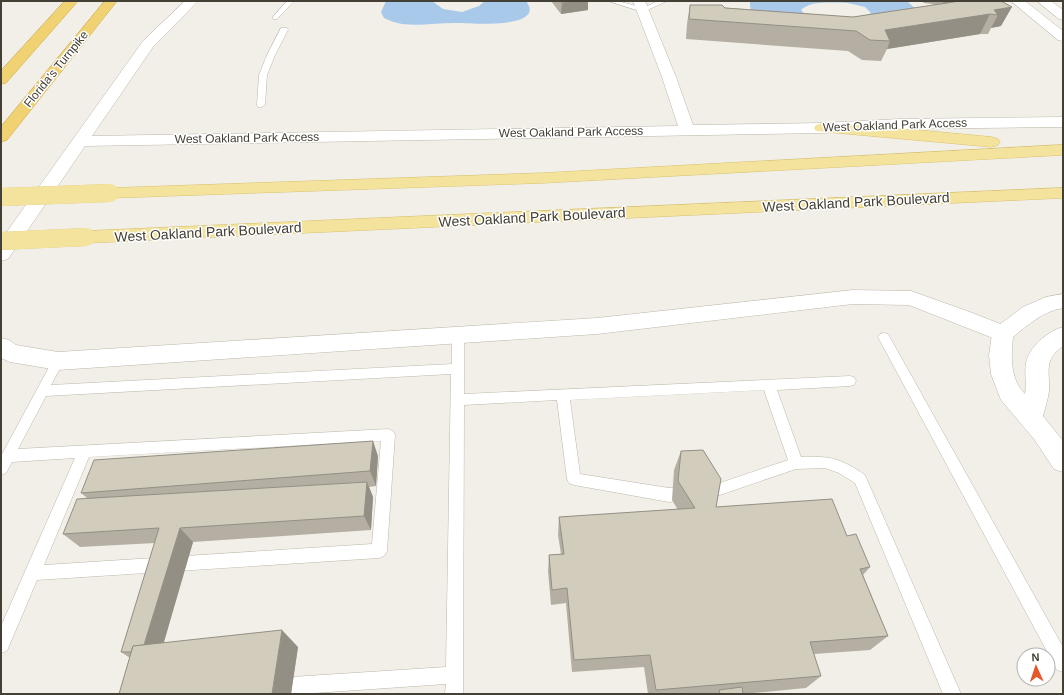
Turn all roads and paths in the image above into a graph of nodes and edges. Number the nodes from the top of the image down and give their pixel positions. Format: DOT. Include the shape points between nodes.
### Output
graph roads {
  1 [pos="72,1"];
  2 [pos="111,1"];
  3 [pos="192,1"];
  4 [pos="291,1"];
  5 [pos="611,1"];
  6 [pos="664,1"];
  7 [pos="1017,1"];
  8 [pos="1044,1"];
  9 [pos="641,5"];
  10 [pos="1063,16"];
  11 [pos="275,18"];
  12 [pos="284,30"];
  13 [pos="1063,37"];
  14 [pos="1,80"];
  15 [pos="261,105"];
  16 [pos="1063,122"];
  17 [pos="822,128"];
  18 [pos="687,130"];
  19 [pos="1,137"];
  20 [pos="79,141"];
  21 [pos="1063,147"];
  22 [pos="1063,150"];
  23 [pos="1063,192"];
  24 [pos="1,197"];
  25 [pos="1,241"];
  26 [pos="1,254"];
  27 [pos="1063,301"];
  28 [pos="1003,334"];
  29 [pos="458,335"];
  30 [pos="1063,335"];
  31 [pos="884,337"];
  32 [pos="1,346"];
  33 [pos="58,361"];
  34 [pos="458,369"];
  35 [pos="850,381"];
  36 [pos="769,385"];
  37 [pos="43,391"];
  38 [pos="563,395"];
  39 [pos="457,400"];
  40 [pos="1031,418"];
  41 [pos="85,452"];
  42 [pos="8,456"];
  43 [pos="1063,461"];
  44 [pos="796,463"];
  45 [pos="1,469"];
  46 [pos="32,573"];
  47 [pos="1,645"];
  48 [pos="1063,664"];
  49 [pos="454,675"];
  50 [pos="258,689"];
  51 [pos="454,694"];
  52 [pos="952,694"];
  1 -- 14 [label="highway"];
  2 -- 19 [label="highway, Florida's Turnpike"];
  3 -- 20 [label="street" via="148,44"];
  4 -- 11 [label="lane"];
  5 -- 9 [label="lane"];
  6 -- 9 [label="lane"];
  7 -- 13 [label="street"];
  8 -- 10 [label="street"];
  9 -- 18 [label="street"];
  12 -- 15 [label="lane" via="263,75"];
  16 -- 17 [label="street, West Oakland Park Access" via="900,124"];
  17 -- 18 [label="street, West Oakland Park Access"];
  17 -- 21 [label="main road"];
  18 -- 20 [label="street, West Oakland Park Access"];
  20 -- 26 [label="street"];
  22 -- 24 [label="main road, bridge" via="543,178"];
  23 -- 25 [label="main road, West Oakland Park Boulevard, bridge"];
  27 -- 28 [label="street" via="1053,302 1030,312"];
  28 -- 29 [label="street" via="911,298 853,297 598,326"];
  28 -- 40 [label="street" via="1000,355 1002,374 1009,393"];
  29 -- 33 [label="street"];
  29 -- 34 [label="lane"];
  30 -- 40 [label="street" via="1048,345 1037,362 1037,391"];
  31 -- 48 [label="lane"];
  32 -- 33 [label="street" via="10,353"];
  33 -- 37 [label="lane"];
  34 -- 37 [label="lane"];
  34 -- 39 [label="lane"];
  35 -- 36 [label="lane"];
  36 -- 38 [label="lane"];
  36 -- 44 [label="lane"];
  37 -- 42 [label="lane"];
  38 -- 39 [label="lane"];
  38 -- 44 [label="lane" via="574,479 669,495 714,491"];
  39 -- 49 [label="lane"];
  40 -- 43 [label="street"];
  41 -- 42 [label="lane"];
  41 -- 46 [label="lane"];
  41 -- 46 [label="lane" via="388,435 379,551"];
  42 -- 45 [label="lane"];
  44 -- 52 [label="lane" via="825,462 843,468 860,479"];
  46 -- 47 [label="lane"];
  49 -- 50 [label="lane"];
  49 -- 51 [label="lane"];
}
